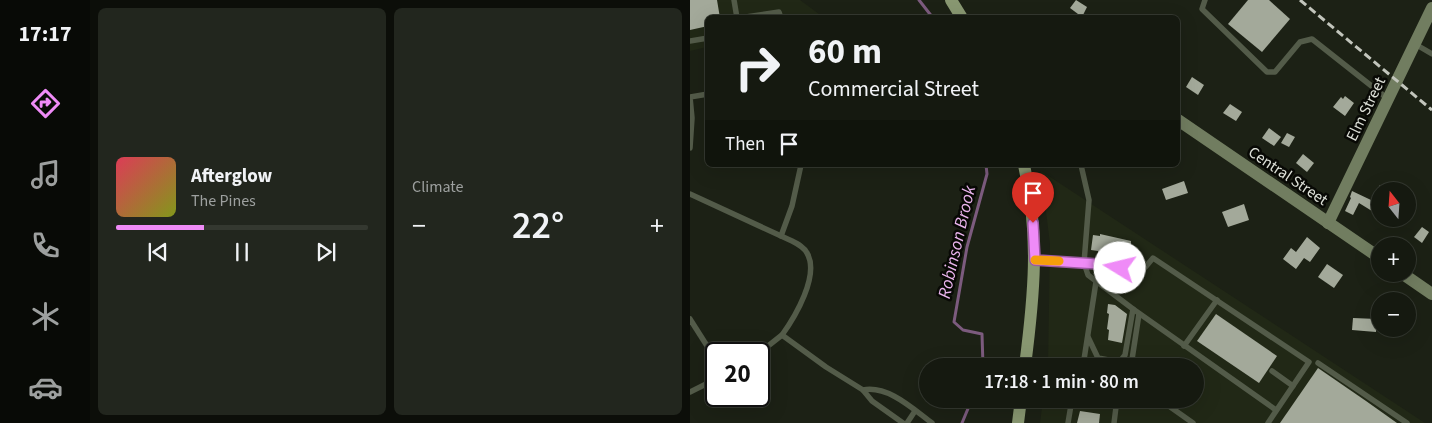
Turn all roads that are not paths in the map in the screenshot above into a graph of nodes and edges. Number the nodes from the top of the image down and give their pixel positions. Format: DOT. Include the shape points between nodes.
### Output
graph roads {
  1 [pos="734,0"];
  2 [pos="951,0"];
  3 [pos="1205,0"];
  4 [pos="737,15"];
  5 [pos="758,15"];
  6 [pos="780,15"];
  7 [pos="960,15"];
  8 [pos="1431,15"];
  9 [pos="705,38"];
  10 [pos="690,40"];
  11 [pos="1415,44"];
  12 [pos="1432,54"];
  13 [pos="705,94"];
  14 [pos="690,97"];
  15 [pos="690,97"];
  16 [pos="1388,99"];
  17 [pos="1180,121"];
  18 [pos="690,148"];
  19 [pos="801,167"];
  20 [pos="1024,167"];
  21 [pos="1082,167"];
  22 [pos="690,194"];
  23 [pos="1328,223"];
  24 [pos="781,236"];
  25 [pos="1371,252"];
  26 [pos="1035,260"];
  27 [pos="1084,263"];
  28 [pos="1096,282"];
  29 [pos="1415,282"];
  30 [pos="1432,294"];
  31 [pos="1217,300"];
  32 [pos="1133,309"];
  33 [pos="1139,314"];
  34 [pos="690,319"];
  35 [pos="782,334"];
  36 [pos="1088,337"];
  37 [pos="705,343"];
  38 [pos="770,344"];
  39 [pos="1184,346"];
  40 [pos="1026,358"];
  41 [pos="1085,358"];
  42 [pos="1131,358"];
  43 [pos="1318,363"];
  44 [pos="1272,371"];
  45 [pos="705,385"];
  46 [pos="1292,386"];
  47 [pos="863,390"];
  48 [pos="690,392"];
  49 [pos="1020,408"];
  50 [pos="1070,408"];
  51 [pos="1116,408"];
  52 [pos="1172,408"];
  53 [pos="1276,410"];
  54 [pos="915,411"];
  55 [pos="905,423"];
  56 [pos="932,423"];
  57 [pos="1018,423"];
  58 [pos="1068,423"];
  59 [pos="1114,423"];
  60 [pos="1193,423"];
  61 [pos="1268,423"];
  62 [pos="1407,423"];
  1 -- 4 [label="lane"];
  2 -- 7 [label="main road"];
  3 -- 16 [label="lane" via="1202,9 1267,72 1275,72 1300,42 1312,39"];
  5 -- 6 [label="lane" via="779,12"];
  8 -- 11 [label="main road, Elm Street"];
  9 -- 10 [label="lane"];
  11 -- 12 [label="lane"];
  11 -- 16 [label="main road, Elm Street"];
  13 -- 14 [label="lane"];
  15 -- 18 [label="lane"];
  16 -- 23 [label="main road, Elm Street"];
  17 -- 23 [label="main road, Central Street"];
  19 -- 24 [label="lane"];
  20 -- 26 [label="main road"];
  21 -- 27 [label="lane" via="1089,204"];
  22 -- 24 [label="lane"];
  23 -- 25 [label="main road, Central Street"];
  24 -- 35 [label="lane" via="803,248 811,266 797,312"];
  26 -- 27 [label="lane"];
  26 -- 40 [label="main road"];
  27 -- 28 [label="lane" via="1086,272"];
  27 -- 31 [label="lane" via="1120,268 1138,276 1153,258"];
  28 -- 32 [label="lane"];
  28 -- 36 [label="lane"];
  29 -- 30 [label="main road"];
  31 -- 39 [label="lane"];
  31 -- 46 [label="lane" via="1309,362"];
  32 -- 33 [label="lane"];
  32 -- 36 [label="lane" via="1125,355 1121,360 1098,358"];
  33 -- 39 [label="lane"];
  33 -- 42 [label="lane"];
  34 -- 37 [label="lane"];
  35 -- 38 [label="lane"];
  35 -- 47 [label="lane"];
  36 -- 41 [label="lane"];
  39 -- 53 [label="lane"];
  43 -- 62 [label="lane"];
  44 -- 46 [label="lane"];
  45 -- 48 [label="lane"];
  46 -- 53 [label="lane"];
  47 -- 54 [label="lane" via="871,388 886,393"];
  47 -- 55 [label="lane" via="872,401"];
  49 -- 57 [label="main road"];
  50 -- 58 [label="lane"];
  51 -- 59 [label="lane"];
  52 -- 60 [label="lane"];
  53 -- 61 [label="lane"];
  54 -- 55 [label="lane"];
  54 -- 56 [label="lane"];
}
